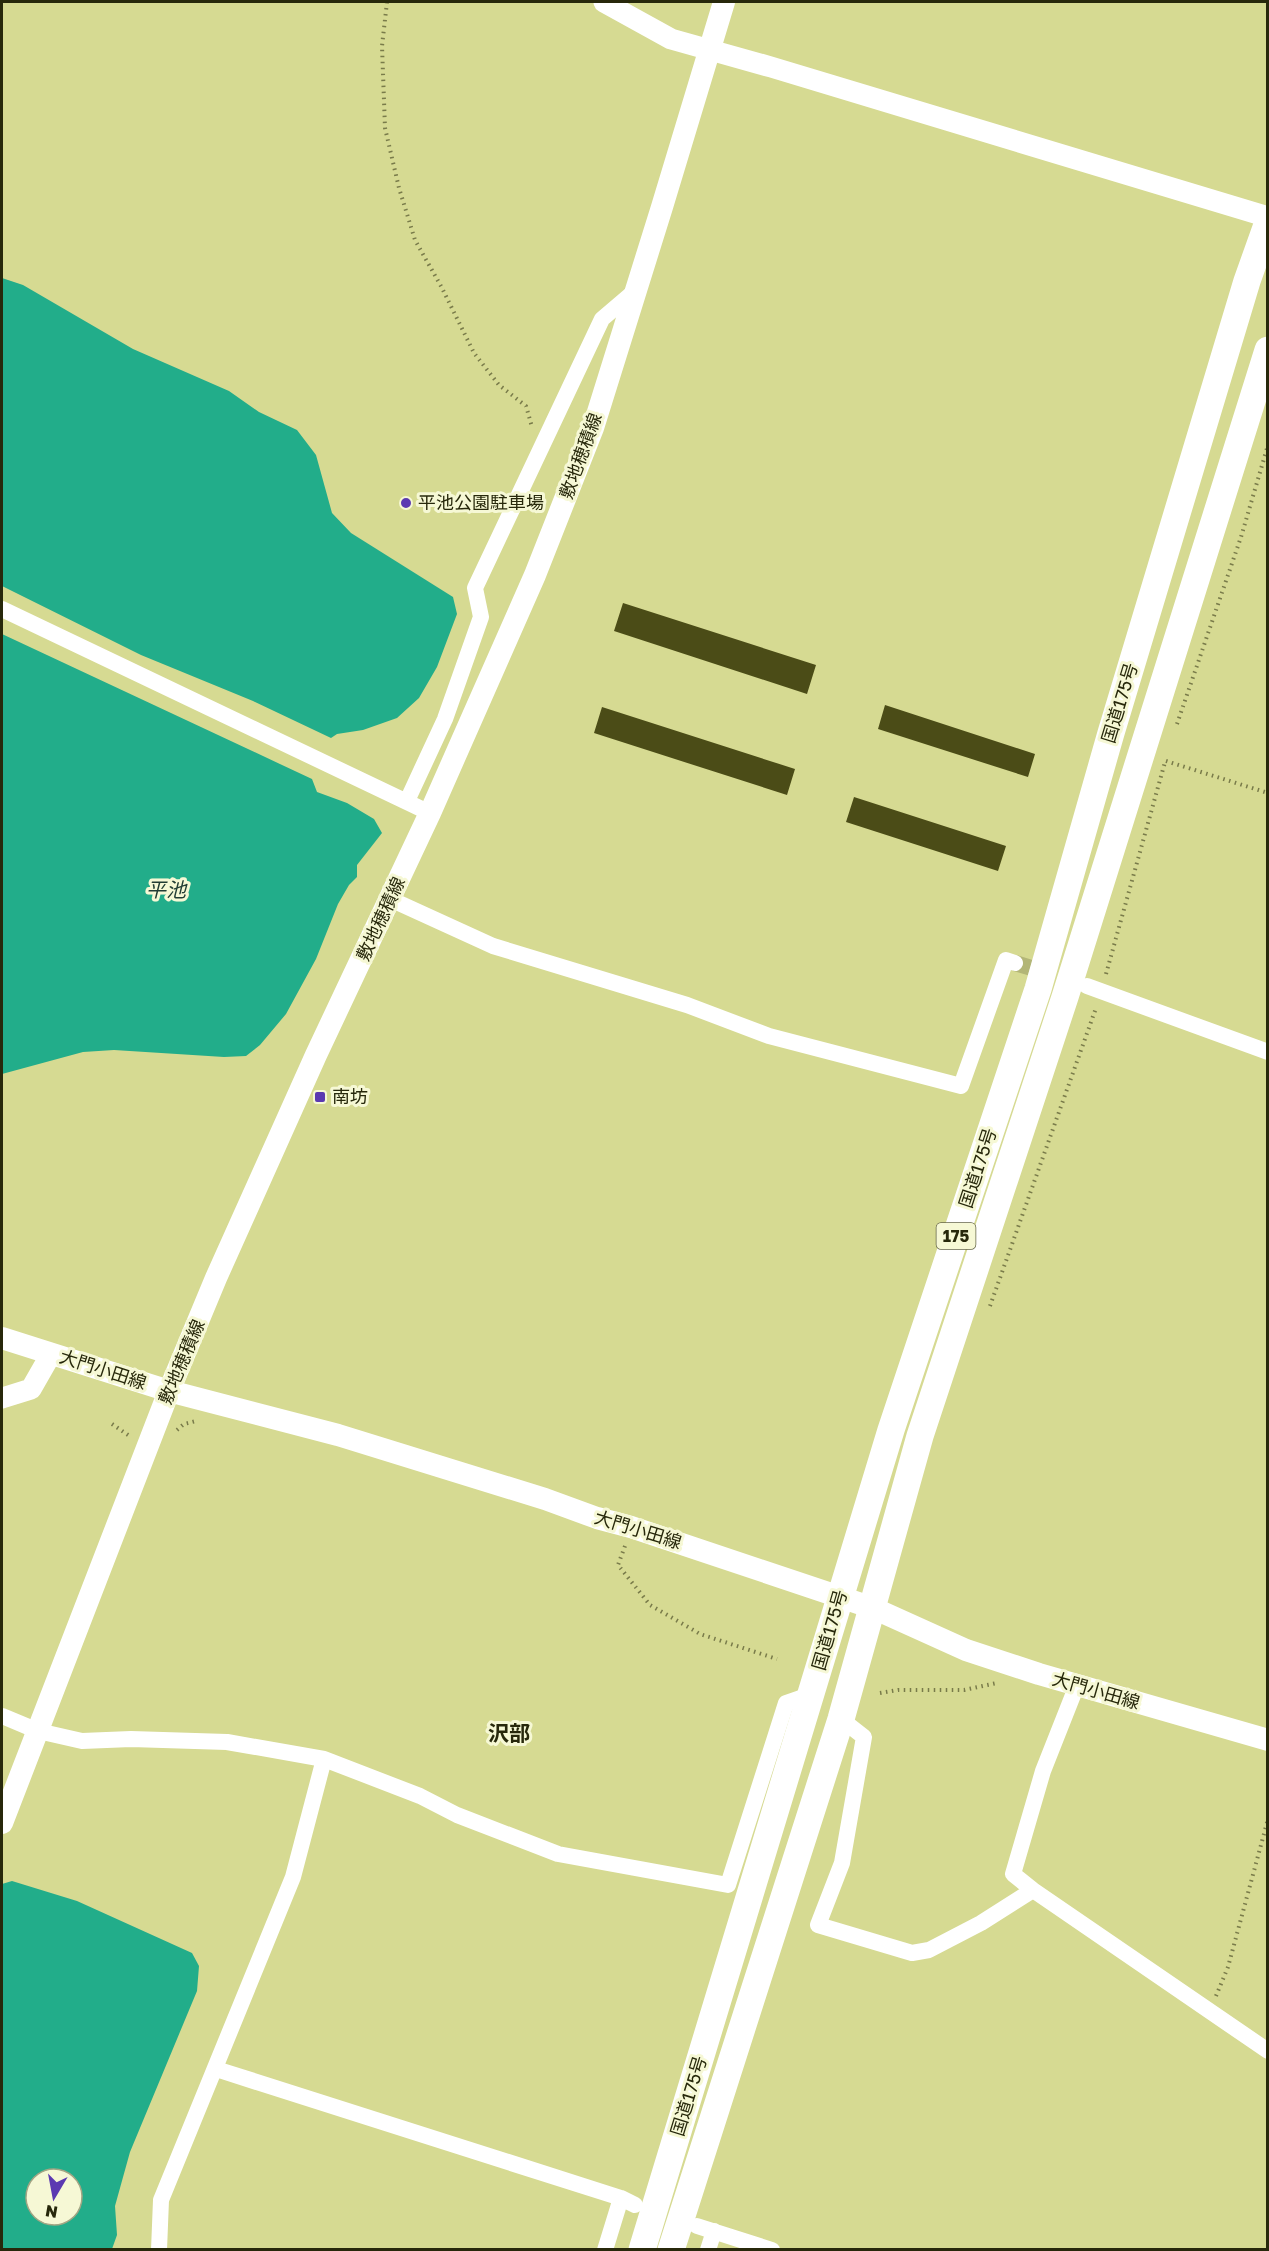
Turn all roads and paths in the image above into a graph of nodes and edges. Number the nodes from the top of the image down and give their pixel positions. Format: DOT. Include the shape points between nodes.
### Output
graph roads {
  1 [pos="387,2"];
  2 [pos="604,2"];
  3 [pos="723,2"];
  4 [pos="709,50"];
  5 [pos="1268,217"];
  6 [pos="1268,222"];
  7 [pos="636,290"];
  8 [pos="1268,350"];
  9 [pos="1268,445"];
  10 [pos="539,453"];
  11 [pos="2,609"];
  12 [pos="1176,728"];
  13 [pos="1169,750"];
  14 [pos="1166,761"];
  15 [pos="1268,793"];
  16 [pos="406,801"];
  17 [pos="430,813"];
  18 [pos="390,899"];
  19 [pos="1015,963"];
  20 [pos="1094,989"];
  21 [pos="1268,1052"];
  22 [pos="962,1309"];
  23 [pos="2,1338"];
  24 [pos="51,1354"];
  25 [pos="169,1391"];
  26 [pos="2,1398"];
  27 [pos="204,1419"];
  28 [pos="112,1424"];
  29 [pos="169,1437"];
  30 [pos="136,1440"];
  31 [pos="631,1527"];
  32 [pos="839,1596"];
  33 [pos="873,1608"];
  34 [pos="777,1659"];
  35 [pos="1039,1674"];
  36 [pos="1077,1685"];
  37 [pos="880,1693"];
  38 [pos="812,1694"];
  39 [pos="2,1716"];
  40 [pos="841,1719"];
  41 [pos="38,1731"];
  42 [pos="1268,1740"];
  43 [pos="324,1759"];
  44 [pos="1268,1819"];
  45 [pos="2,1823"];
  46 [pos="1033,1890"];
  47 [pos="1210,2011"];
  48 [pos="1268,2051"];
  49 [pos="216,2069"];
  50 [pos="697,2226"];
  51 [pos="714,2231"];
  52 [pos="159,2250"];
  53 [pos="604,2250"];
  54 [pos="642,2250"];
  55 [pos="671,2250"];
  56 [pos="708,2250"];
  57 [pos="772,2250"];
  1 -- 10 [label="path" via="382,46 385,128 415,240 474,353 499,385 526,406"];
  2 -- 4 [label="street" via="671,39"];
  3 -- 4 [label="main road, 敷地穂積線"];
  4 -- 5 [label="street"];
  4 -- 7 [label="main road, 敷地穂積線"];
  6 -- 32 [label="highway, 国道175号 / 175" via="1118,711 1038,989"];
  7 -- 10 [label="street" via="602,319"];
  7 -- 17 [label="main road, 敷地穂積線" via="593,428 535,575"];
  8 -- 22 [label="highway, 国道175号 / 175" via="1065,997"];
  9 -- 12 [label="path"];
  10 -- 16 [label="street" via="475,588 481,617 445,719"];
  11 -- 16 [label="street"];
  13 -- 14 [label="path"];
  14 -- 15 [label="path"];
  14 -- 20 [label="path"];
  16 -- 17 [label="street"];
  17 -- 18 [label="main road, 敷地穂積線"];
  18 -- 19 [label="street" via="493,946 687,1005 768,1036 961,1086 1006,960"];
  18 -- 25 [label="main road, 敷地穂積線" via="316,1055"];
  20 -- 21 [label="street"];
  20 -- 22 [label="path" via="989,1308"];
  22 -- 33 [label="highway, 国道175号 / 175" via="920,1436"];
  23 -- 24 [label="main road, 大門小田線"];
  24 -- 25 [label="main road, 大門小田線"];
  24 -- 26 [label="street" via="31,1389"];
  25 -- 31 [label="main road, 大門小田線" via="338,1435"];
  25 -- 41 [label="main road, 敷地穂積線"];
  27 -- 29 [label="path" via="184,1424"];
  28 -- 30 [label="path"];
  31 -- 32 [label="main road, 大門小田線"];
  31 -- 34 [label="path" via="618,1565 650,1605 700,1634"];
  32 -- 33 [label="main road, 大門小田線"];
  32 -- 38 [label="highway, 国道175号 / 175"];
  33 -- 35 [label="main road, 大門小田線" via="966,1650"];
  33 -- 40 [label="highway, 国道175号 / 175"];
  35 -- 36 [label="main road, 大門小田線"];
  35 -- 37 [label="path" via="964,1690"];
  36 -- 42 [label="main road, 大門小田線"];
  36 -- 46 [label="street" via="1043,1771 1013,1875"];
  38 -- 43 [label="street" via="786,1703 728,1885 558,1854"];
  38 -- 54 [label="highway, 国道175号 / 175"];
  39 -- 41 [label="street"];
  40 -- 46 [label="street" via="864,1737 842,1863 818,1925 912,1953 929,1950 981,1923"];
  40 -- 55 [label="highway, 国道175号 / 175"];
  41 -- 43 [label="street" via="82,1741 227,1742"];
  41 -- 45 [label="main road, 敷地穂積線"];
  43 -- 49 [label="street" via="293,1877"];
  44 -- 47 [label="path" via="1228,1967"];
  46 -- 47 [label="street"];
  47 -- 48 [label="street"];
  49 -- 52 [label="street" via="161,2200"];
  49 -- 53 [label="street" via="628,2201"];
  50 -- 51 [label="street"];
  51 -- 56 [label="street"];
  51 -- 57 [label="street"];
}
